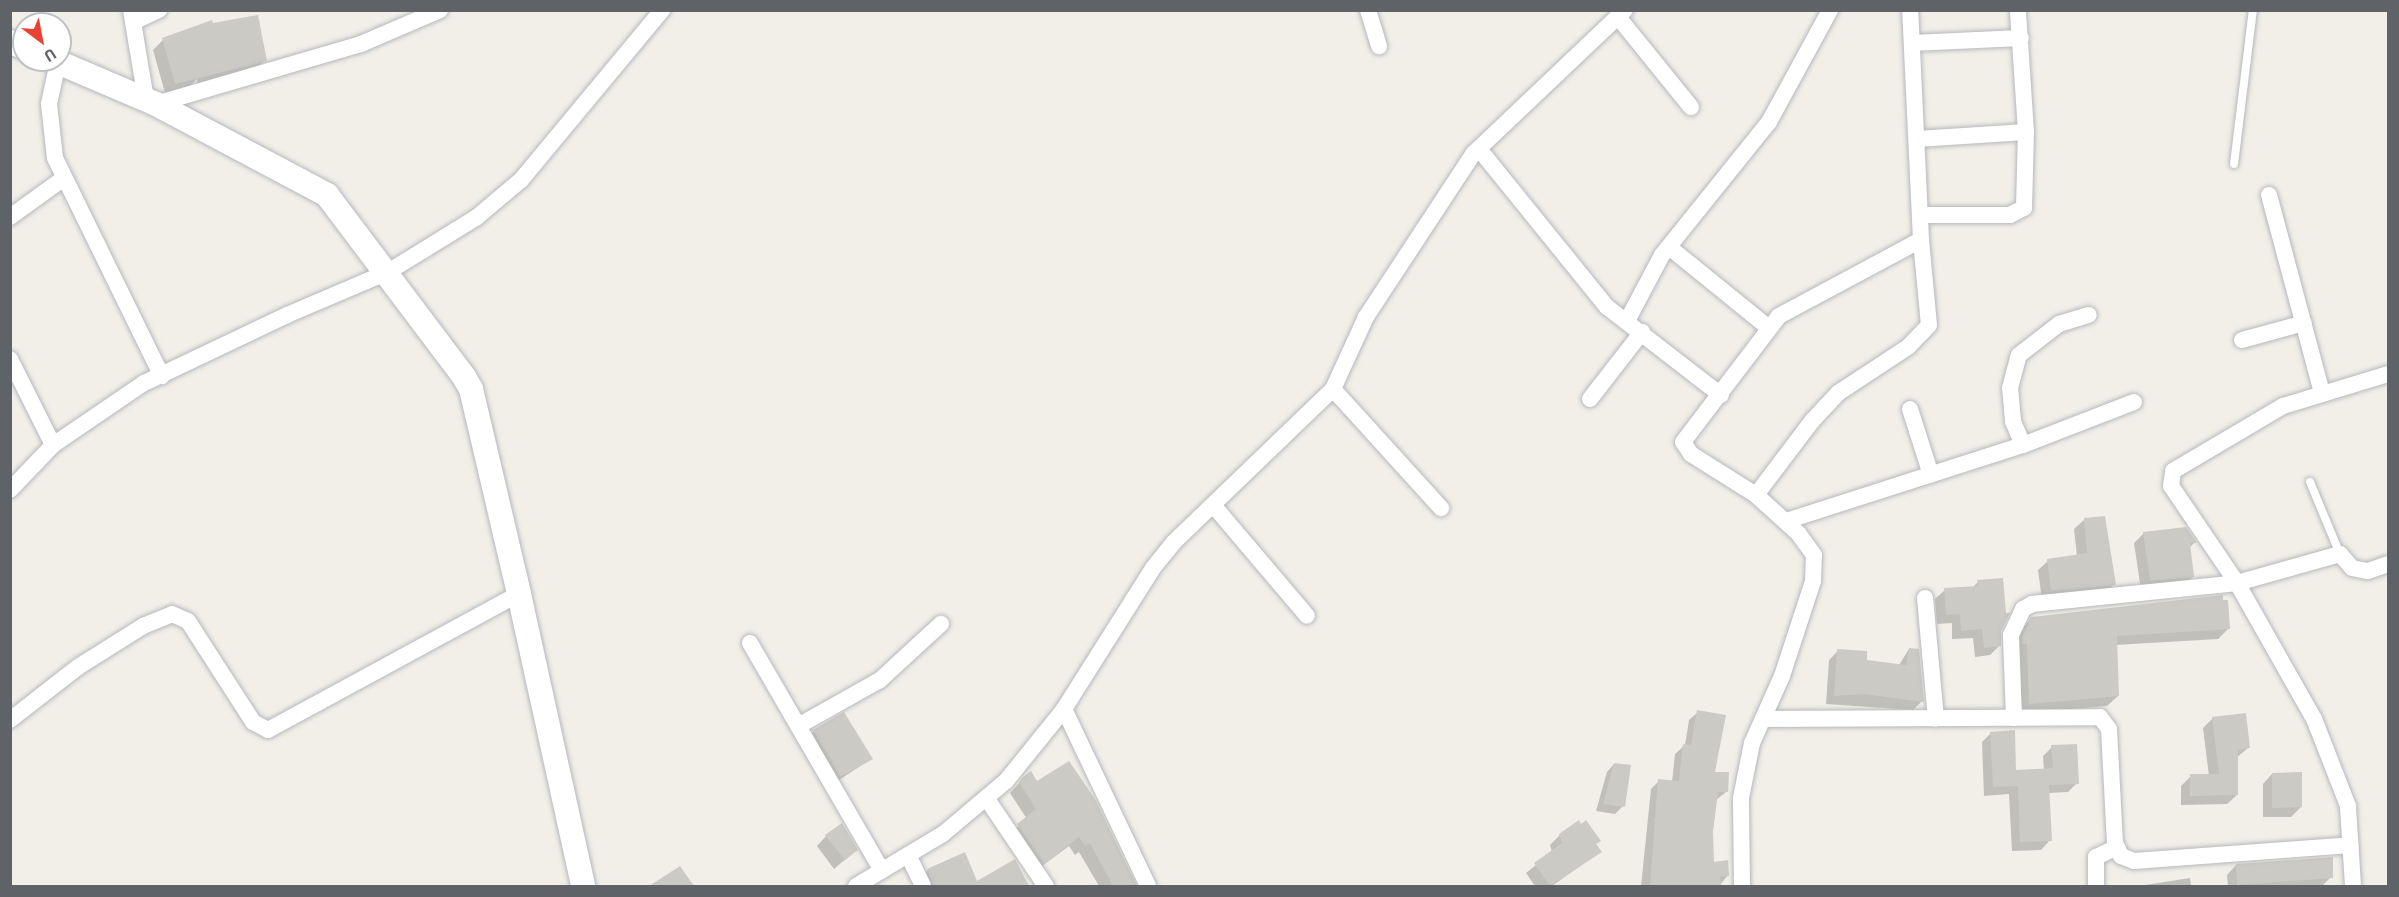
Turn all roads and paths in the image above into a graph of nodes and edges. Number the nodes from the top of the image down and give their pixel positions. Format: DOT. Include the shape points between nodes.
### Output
graph roads {
  1 [pos="159,10"];
  2 [pos="440,10"];
  3 [pos="662,10"];
  4 [pos="1368,10"];
  5 [pos="1830,10"];
  6 [pos="1910,10"];
  7 [pos="2018,10"];
  8 [pos="2253,10"];
  9 [pos="1621,14"];
  10 [pos="132,16"];
  11 [pos="2021,39"];
  12 [pos="1912,43"];
  13 [pos="1379,46"];
  14 [pos="72,68"];
  15 [pos="53,72"];
  16 [pos="151,102"];
  17 [pos="1691,107"];
  18 [pos="2026,132"];
  19 [pos="1917,139"];
  20 [pos="1479,149"];
  21 [pos="2235,164"];
  22 [pos="64,178"];
  23 [pos="2269,195"];
  24 [pos="1921,216"];
  25 [pos="10,217"];
  26 [pos="1921,240"];
  27 [pos="1669,247"];
  28 [pos="387,272"];
  29 [pos="2089,315"];
  30 [pos="1627,321"];
  31 [pos="2304,323"];
  32 [pos="1769,328"];
  33 [pos="1642,332"];
  34 [pos="2242,340"];
  35 [pos="10,359"];
  36 [pos="2388,374"];
  37 [pos="162,376"];
  38 [pos="1333,389"];
  39 [pos="2322,393"];
  40 [pos="1721,395"];
  41 [pos="1590,399"];
  42 [pos="2134,402"];
  43 [pos="1910,408"];
  44 [pos="53,445"];
  45 [pos="2023,445"];
  46 [pos="1931,475"];
  47 [pos="2310,482"];
  48 [pos="10,490"];
  49 [pos="1755,495"];
  50 [pos="1213,505"];
  51 [pos="1441,508"];
  52 [pos="1786,521"];
  53 [pos="2340,554"];
  54 [pos="2388,564"];
  55 [pos="2237,583"];
  56 [pos="519,594"];
  57 [pos="1925,598"];
  58 [pos="1307,616"];
  59 [pos="941,624"];
  60 [pos="750,643"];
  61 [pos="1064,709"];
  62 [pos="2014,718"];
  63 [pos="1763,719"];
  64 [pos="1936,719"];
  65 [pos="10,720"];
  66 [pos="798,726"];
  67 [pos="987,800"];
  68 [pos="2350,845"];
  69 [pos="2117,847"];
  70 [pos="908,855"];
  71 [pos="882,871"];
  72 [pos="583,886"];
  73 [pos="856,886"];
  74 [pos="923,886"];
  75 [pos="1046,886"];
  76 [pos="1148,886"];
  77 [pos="1742,886"];
  78 [pos="2096,886"];
  79 [pos="2353,886"];
  1 -- 10 [label="street"];
  2 -- 16 [label="street" via="361,44"];
  3 -- 28 [label="street" via="521,180 469,223"];
  4 -- 13 [label="street"];
  5 -- 27 [label="street" via="1769,122"];
  6 -- 12 [label="street"];
  7 -- 11 [label="street"];
  8 -- 21 [label="lane"];
  9 -- 17 [label="street"];
  9 -- 20 [label="street"];
  10 -- 16 [label="street"];
  11 -- 12 [label="street"];
  11 -- 18 [label="street"];
  12 -- 19 [label="street"];
  14 -- 16 [label="street"];
  15 -- 22 [label="street" via="49,129"];
  16 -- 28 [label="street" via="327,195"];
  18 -- 19 [label="street"];
  18 -- 24 [label="street" via="2027,201 2018,213"];
  19 -- 24 [label="street"];
  20 -- 30 [label="street" via="1587,284 1607,307"];
  20 -- 38 [label="street" via="1366,317"];
  22 -- 25 [label="street"];
  22 -- 37 [label="street"];
  23 -- 31 [label="street"];
  24 -- 26 [label="street"];
  26 -- 32 [label="street" via="1779,316"];
  26 -- 49 [label="street" via="1929,315 1924,333 1838,393"];
  27 -- 30 [label="street"];
  27 -- 32 [label="street"];
  28 -- 37 [label="street"];
  28 -- 56 [label="street" via="471,389"];
  29 -- 45 [label="street" via="2059,324 2019,355 2010,388 2013,421"];
  30 -- 33 [label="street"];
  31 -- 34 [label="street"];
  31 -- 39 [label="street"];
  32 -- 40 [label="street"];
  33 -- 40 [label="street"];
  33 -- 41 [label="street"];
  35 -- 44 [label="street"];
  36 -- 39 [label="street"];
  37 -- 44 [label="street"];
  38 -- 50 [label="street"];
  38 -- 51 [label="street"];
  39 -- 55 [label="street" via="2283,406 2170,475 2171,486"];
  40 -- 49 [label="street" via="1683,442 1691,454"];
  42 -- 45 [label="street"];
  43 -- 46 [label="street"];
  44 -- 48 [label="street"];
  45 -- 46 [label="street"];
  46 -- 52 [label="street"];
  47 -- 53 [label="lane"];
  49 -- 52 [label="street"];
  50 -- 58 [label="street"];
  50 -- 61 [label="street" via="1153,568"];
  52 -- 63 [label="street" via="1808,544 1816,569 1782,676"];
  53 -- 54 [label="street" via="2352,568 2368,571"];
  53 -- 55 [label="street"];
  55 -- 62 [label="street" via="2032,604 2023,609 2011,635"];
  55 -- 68 [label="street" via="2314,719 2348,806"];
  56 -- 65 [label="street" via="268,730 253,722 188,621 172,614 143,626 78,667"];
  56 -- 72 [label="street"];
  57 -- 64 [label="street"];
  59 -- 66 [label="street" via="880,680"];
  60 -- 66 [label="street"];
  61 -- 67 [label="street"];
  61 -- 76 [label="street"];
  62 -- 64 [label="street"];
  62 -- 69 [label="street" via="2105,720 2109,729"];
  63 -- 64 [label="street"];
  63 -- 77 [label="street" via="1752,743 1741,798"];
  66 -- 71 [label="street"];
  67 -- 70 [label="street" via="944,834"];
  67 -- 75 [label="street"];
  68 -- 69 [label="street" via="2134,861 2121,856"];
  68 -- 79 [label="street"];
  69 -- 78 [label="street" via="2096,857"];
  70 -- 71 [label="street"];
  70 -- 74 [label="street"];
  71 -- 73 [label="street"];
}
